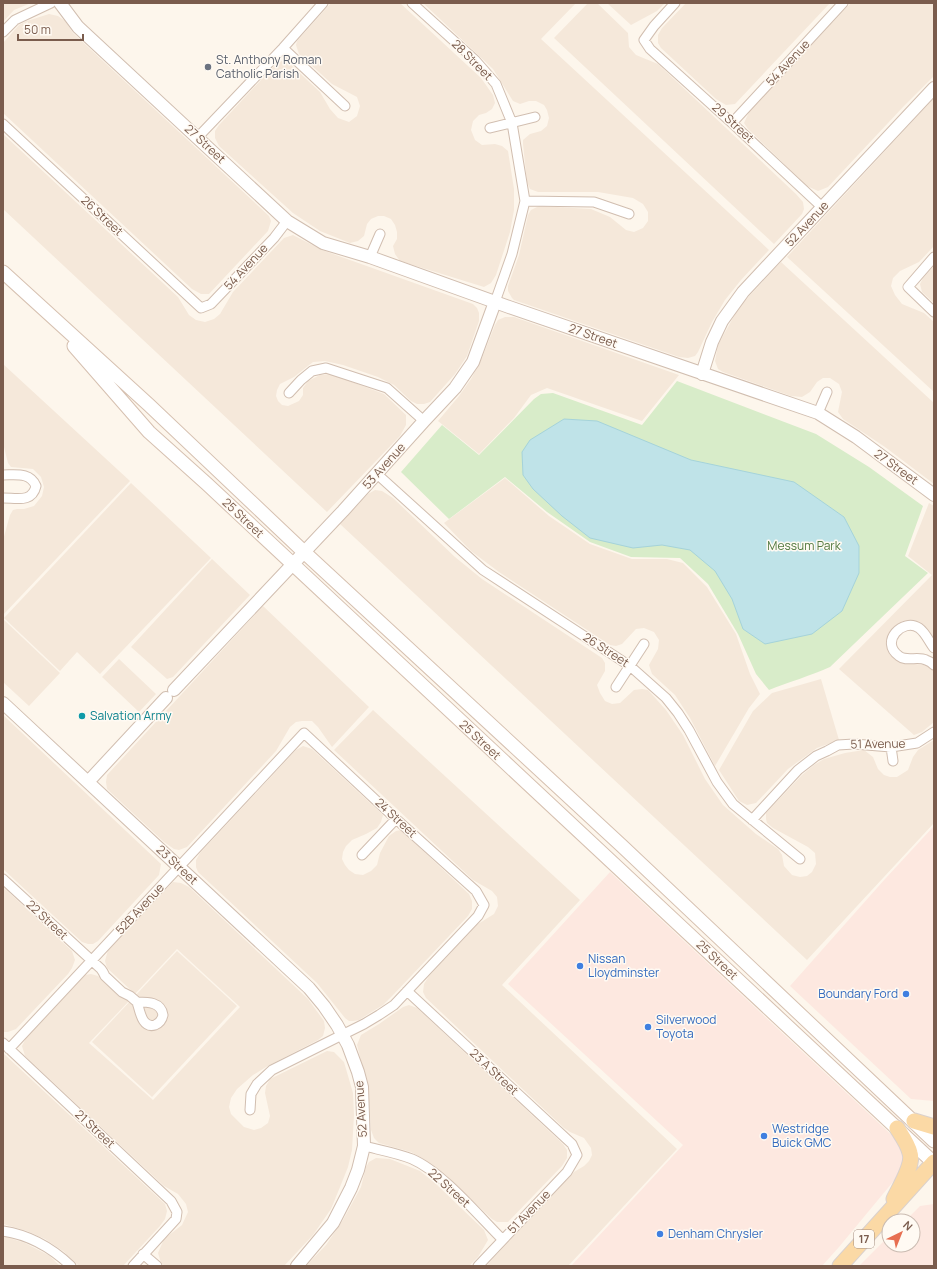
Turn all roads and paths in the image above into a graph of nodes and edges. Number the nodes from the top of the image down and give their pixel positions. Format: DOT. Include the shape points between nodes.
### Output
graph roads {
  1 [pos="51,3"];
  2 [pos="60,3"];
  3 [pos="323,3"];
  4 [pos="412,3"];
  5 [pos="675,3"];
  6 [pos="843,3"];
  7 [pos="3,32"];
  8 [pos="283,48"];
  9 [pos="934,88"];
  10 [pos="345,106"];
  11 [pos="535,117"];
  12 [pos="512,123"];
  13 [pos="732,123"];
  14 [pos="3,124"];
  15 [pos="490,128"];
  16 [pos="198,137"];
  17 [pos="525,200"];
  18 [pos="822,208"];
  19 [pos="629,214"];
  20 [pos="287,221"];
  21 [pos="380,234"];
  22 [pos="370,257"];
  23 [pos="934,257"];
  24 [pos="3,272"];
  25 [pos="495,302"];
  26 [pos="38,304"];
  27 [pos="201,308"];
  28 [pos="934,312"];
  29 [pos="702,374"];
  30 [pos="827,392"];
  31 [pos="289,393"];
  32 [pos="818,413"];
  33 [pos="424,421"];
  34 [pos="377,474"];
  35 [pos="3,475"];
  36 [pos="934,494"];
  37 [pos="3,498"];
  38 [pos="304,552"];
  39 [pos="293,565"];
  40 [pos="644,644"];
  41 [pos="934,648"];
  42 [pos="925,659"];
  43 [pos="934,665"];
  44 [pos="630,666"];
  45 [pos="616,687"];
  46 [pos="3,703"];
  47 [pos="934,732"];
  48 [pos="304,733"];
  49 [pos="891,747"];
  50 [pos="893,760"];
  51 [pos="88,782"];
  52 [pos="396,819"];
  53 [pos="752,820"];
  54 [pos="362,855"];
  55 [pos="800,859"];
  56 [pos="179,867"];
  57 [pos="3,879"];
  58 [pos="92,961"];
  59 [pos="407,991"];
  60 [pos="134,999"];
  61 [pos="343,1035"];
  62 [pos="6,1046"];
  63 [pos="250,1110"];
  64 [pos="914,1121"];
  65 [pos="934,1127"];
  66 [pos="897,1128"];
  67 [pos="934,1141"];
  68 [pos="364,1146"];
  69 [pos="577,1155"];
  70 [pos="934,1162"];
  71 [pos="888,1213"];
  72 [pos="881,1221"];
  73 [pos="3,1231"];
  74 [pos="502,1239"];
  75 [pos="144,1254"];
  76 [pos="71,1266"];
  77 [pos="133,1266"];
  78 [pos="157,1266"];
  79 [pos="297,1266"];
  80 [pos="478,1266"];
  81 [pos="840,1266"];
  1 -- 7 [label="street" via="15,20"];
  2 -- 16 [label="street, 27 Street" via="78,27"];
  3 -- 8 [label="street"];
  4 -- 12 [label="street, 28 Street" via="475,60 496,84"];
  5 -- 13 [label="street, 29 Street" via="644,40 650,49"];
  6 -- 13 [label="street, 54 Avenue"];
  8 -- 10 [label="street"];
  8 -- 16 [label="street"];
  9 -- 18 [label="street, 52 Avenue"];
  11 -- 12 [label="street"];
  12 -- 15 [label="street"];
  12 -- 17 [label="street, 28 Street"];
  13 -- 18 [label="street, 29 Street"];
  14 -- 27 [label="street, 26 Street"];
  16 -- 20 [label="street, 27 Street"];
  17 -- 19 [label="street" via="594,202"];
  17 -- 25 [label="street, 53 Avenue" via="512,254"];
  18 -- 29 [label="street, 52 Avenue" via="743,292 722,321"];
  20 -- 22 [label="street, 27 Street" via="322,242"];
  20 -- 27 [label="street, 54 Avenue" via="211,304"];
  21 -- 22 [label="street"];
  22 -- 25 [label="street, 27 Street"];
  23 -- 28 [label="street" via="908,287"];
  24 -- 26 [label="main road, 25 Street"];
  25 -- 29 [label="street, 27 Street"];
  25 -- 33 [label="street, 53 Avenue" via="473,362 456,388"];
  26 -- 38 [label="main road, 25 Street" via="149,404"];
  26 -- 39 [label="main road, 25 Street" via="149,432"];
  29 -- 32 [label="street, 27 Street"];
  30 -- 32 [label="street"];
  31 -- 33 [label="street" via="312,371 326,368 387,388"];
  32 -- 36 [label="street, 27 Street" via="856,437"];
  33 -- 34 [label="street, 53 Avenue"];
  34 -- 38 [label="street, 53 Avenue"];
  34 -- 44 [label="street, 26 Street" via="483,570"];
  35 -- 37 [label="street" via="26,476 36,486 29,497"];
  38 -- 39 [label="street, 53 Avenue"];
  38 -- 64 [label="main road, 25 Street"];
  39 -- 51 [label="street, 53 Avenue"];
  39 -- 66 [label="main road, 25 Street"];
  40 -- 44 [label="street"];
  41 -- 42 [label="street"];
  41 -- 42 [label="street" via="918,627 910,625 892,635 893,648 900,657"];
  42 -- 43 [label="street"];
  44 -- 45 [label="street"];
  44 -- 53 [label="street, 26 Street" via="674,708 717,782 733,804"];
  46 -- 51 [label="street, 23 Street"];
  47 -- 49 [label="street, 51 Avenue" via="917,743"];
  48 -- 52 [label="street, 24 Street"];
  48 -- 56 [label="street, 52B Avenue"];
  49 -- 50 [label="street"];
  49 -- 53 [label="street, 51 Avenue" via="869,744 838,746 816,756 798,770"];
  51 -- 56 [label="street, 23 Street"];
  52 -- 54 [label="street"];
  52 -- 59 [label="street, 24 Street" via="476,891 484,904 478,916"];
  53 -- 55 [label="street, 26 Street"];
  56 -- 58 [label="street, 52B Avenue"];
  56 -- 61 [label="street, 23 Street" via="309,988"];
  57 -- 58 [label="street, 22 Street"];
  58 -- 60 [label="street, 22 Street" via="103,972 110,973 126,987"];
  58 -- 62 [label="street, 52B Avenue"];
  59 -- 61 [label="street" via="379,1016"];
  59 -- 69 [label="street, 23 A Street" via="572,1144"];
  61 -- 63 [label="street" via="272,1070 257,1084 251,1094"];
  61 -- 68 [label="street, 52 Avenue" via="362,1087"];
  62 -- 75 [label="street, 21 Street" via="171,1201 177,1212 176,1219"];
  64 -- 65 [label="main road"];
  64 -- 67 [label="main road, 25 Street"];
  66 -- 70 [label="main road, 25 Street"];
  66 -- 71 [label="main road" via="908,1145 911,1164"];
  68 -- 74 [label="street, 22 Street" via="413,1160 431,1171"];
  68 -- 79 [label="street, 52 Avenue" via="351,1188 334,1223"];
  69 -- 74 [label="street, 51 Avenue" via="567,1172"];
  70 -- 71 [label="main road, 17"];
  72 -- 81 [label="main road, 17"];
  73 -- 76 [label="street" via="38,1242"];
  74 -- 80 [label="street, 51 Avenue"];
  75 -- 77 [label="street"];
  75 -- 78 [label="street"];
}
